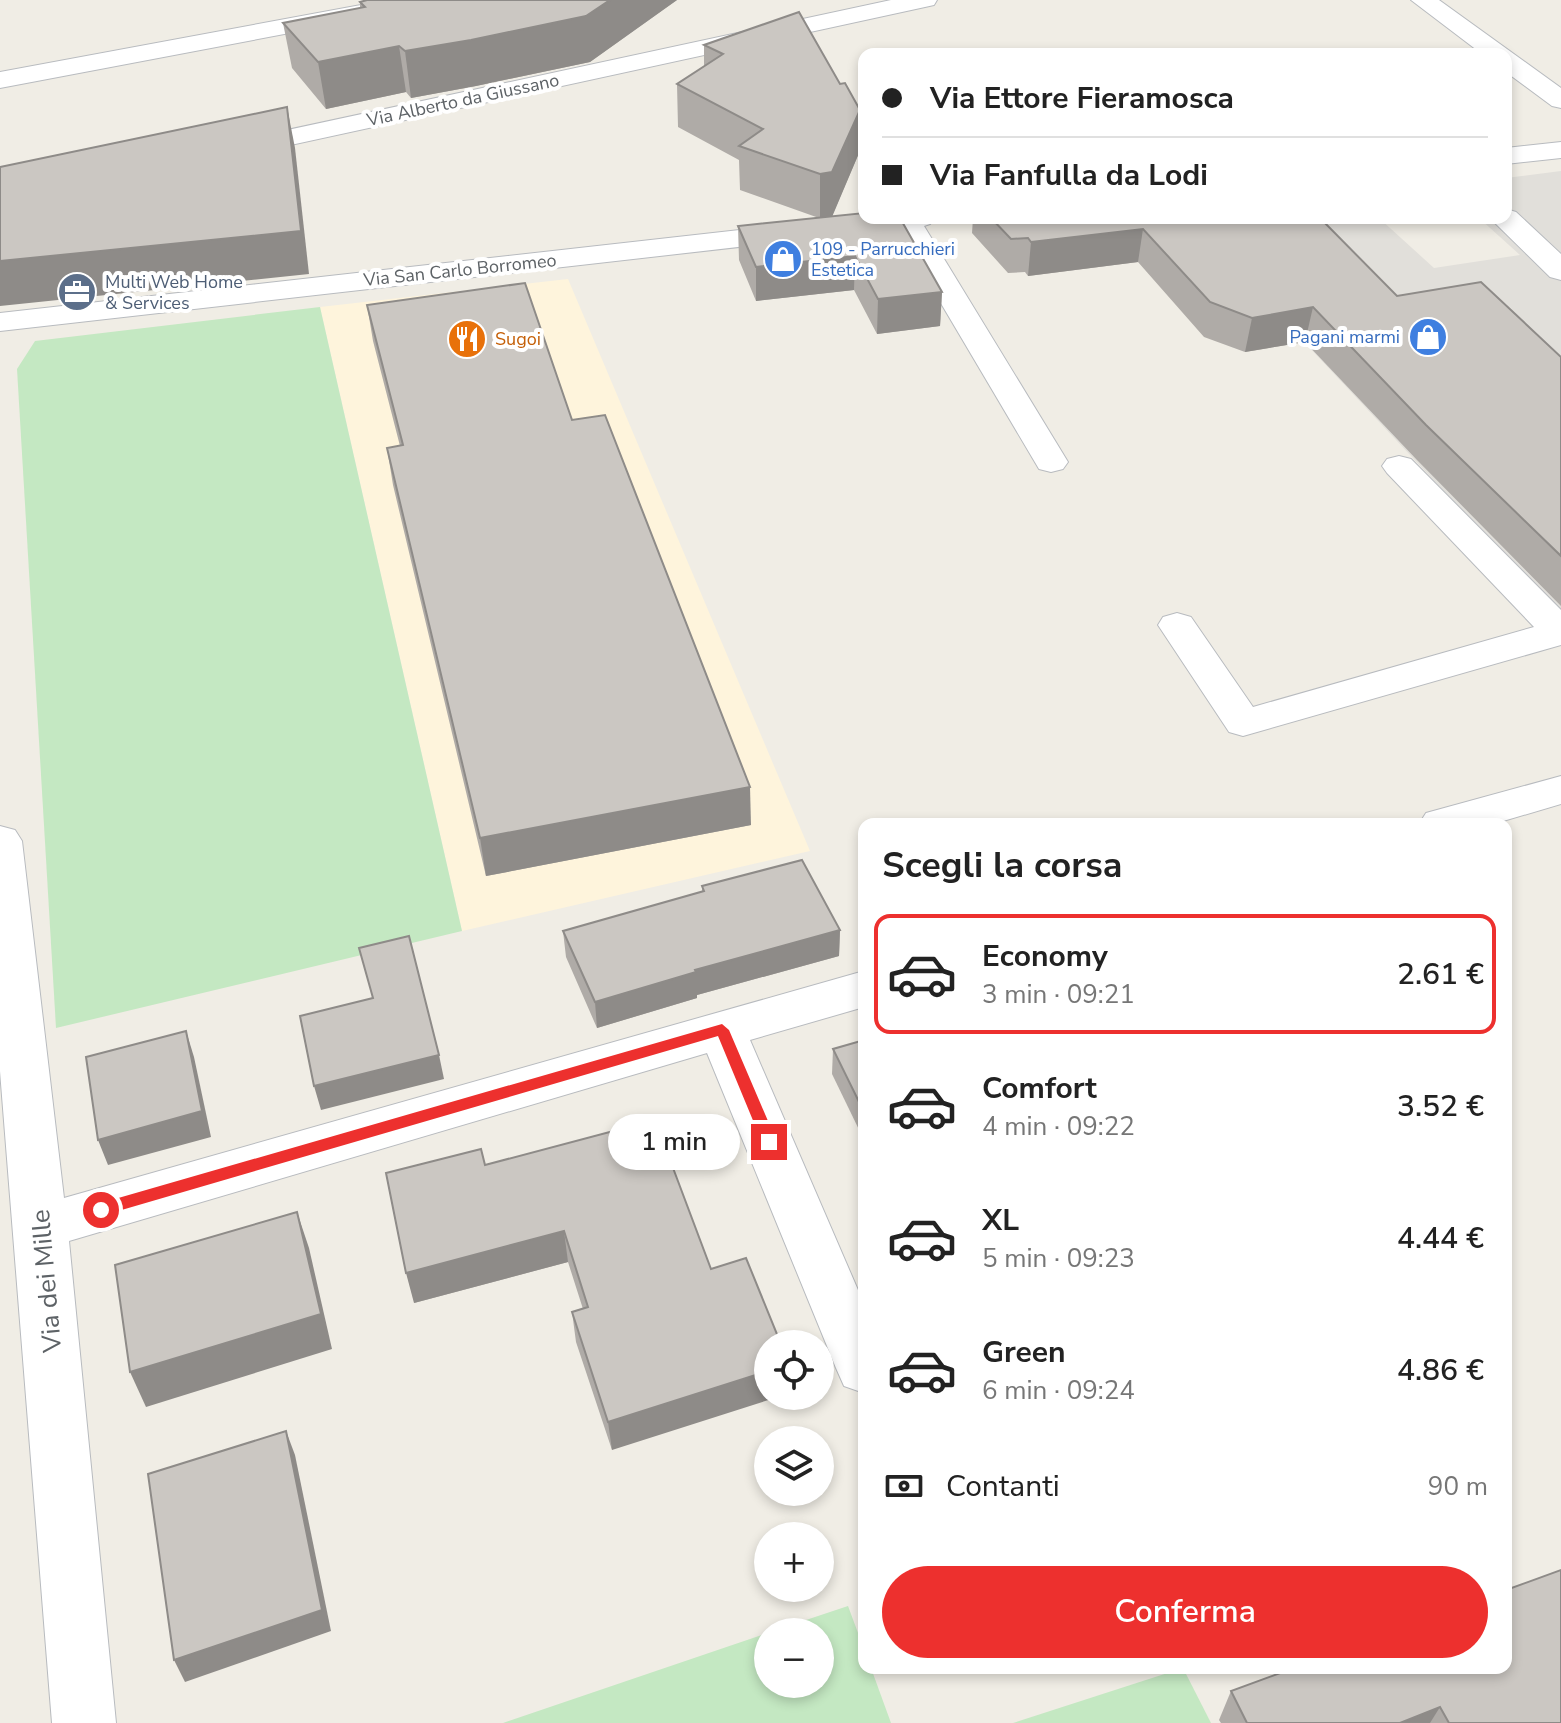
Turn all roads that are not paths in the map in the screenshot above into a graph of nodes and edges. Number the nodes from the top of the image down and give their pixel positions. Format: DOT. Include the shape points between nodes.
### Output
graph roads {
  1 [pos="427,0"];
  2 [pos="925,0"];
  3 [pos="1423,0"];
  4 [pos="1490,48"];
  5 [pos="137,56"];
  6 [pos="0,63"];
  7 [pos="1512,64"];
  8 [pos="0,78"];
  9 [pos="1561,100"];
  10 [pos="1561,150"];
  11 [pos="211,154"];
  12 [pos="1512,155"];
  13 [pos="869,224"];
  14 [pos="916,224"];
  15 [pos="1512,224"];
  16 [pos="1561,271"];
  17 [pos="0,322"];
  18 [pos="1051,462"];
  19 [pos="1399,466"];
  20 [pos="1177,625"];
  21 [pos="1561,632"];
  22 [pos="1552,804"];
  23 [pos="1474,818"];
  24 [pos="0,841"];
  25 [pos="858,991"];
  26 [pos="722,1030"];
  27 [pos="41,1227"];
  28 [pos="858,1354"];
  29 [pos="84,1723"];
  1 -- 5 [label="street"];
  2 -- 11 [label="street, Via Alberto da Giussano"];
  3 -- 4 [label="street"];
  5 -- 6 [label="street"];
  5 -- 8 [label="street"];
  6 -- 8 [label="street"];
  7 -- 9 [label="street"];
  10 -- 12 [label="street"];
  13 -- 17 [label="street, Via San Carlo Borromeo"];
  14 -- 18 [label="street"];
  15 -- 16 [label="street"];
  19 -- 21 [label="street"];
  20 -- 21 [label="street" via="1243,723"];
  22 -- 23 [label="street"];
  24 -- 27 [label="street, Via dei Mille"];
  25 -- 26 [label="street"];
  26 -- 27 [label="street"];
  26 -- 28 [label="street"];
  27 -- 29 [label="street, Via dei Mille"];
}
